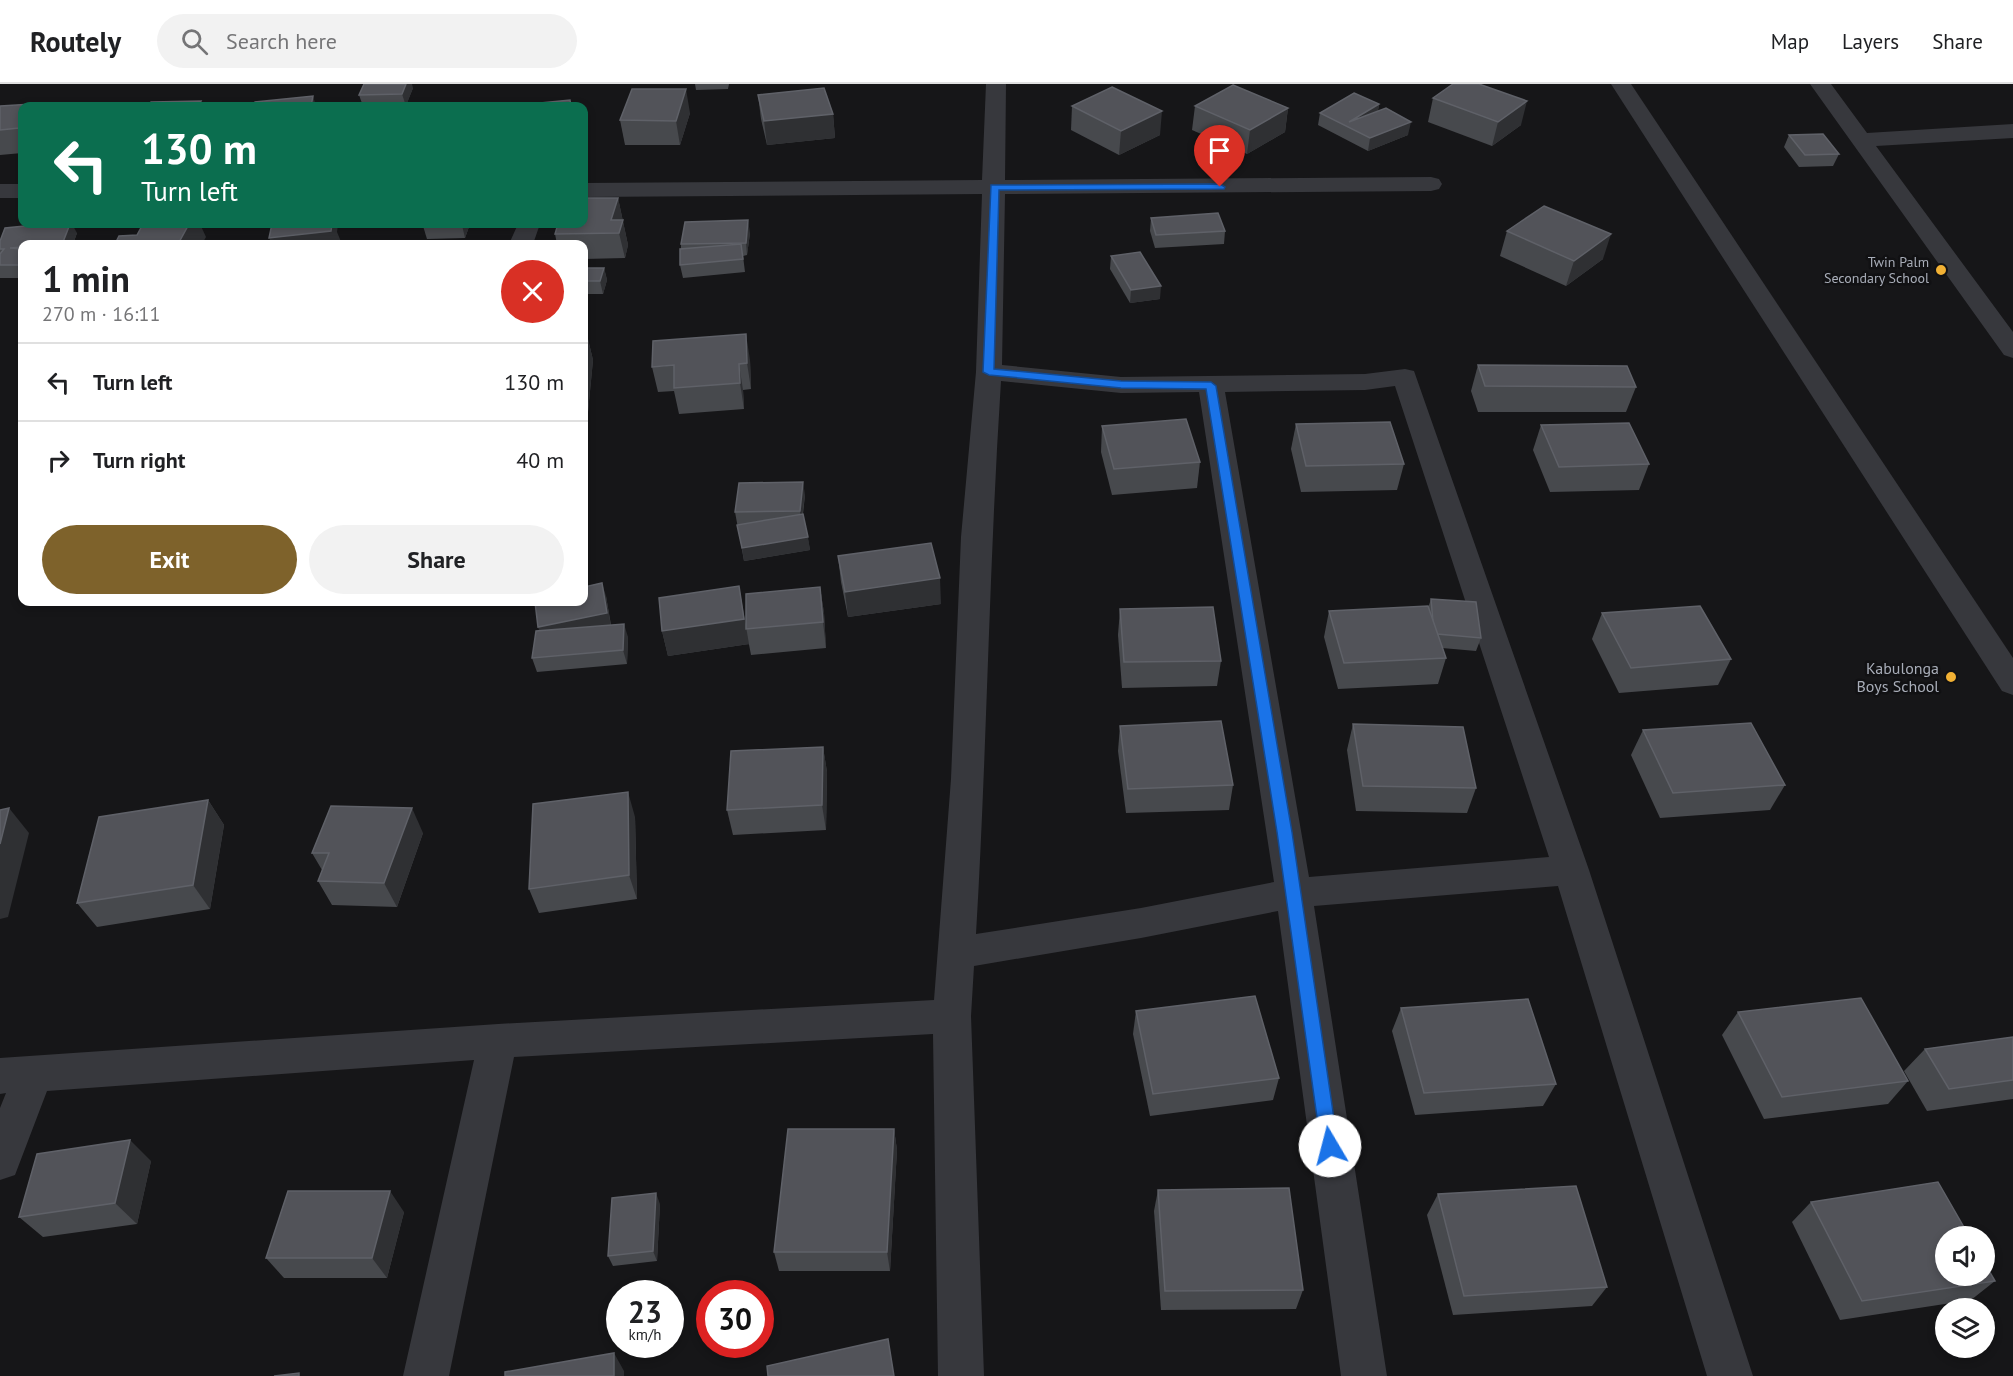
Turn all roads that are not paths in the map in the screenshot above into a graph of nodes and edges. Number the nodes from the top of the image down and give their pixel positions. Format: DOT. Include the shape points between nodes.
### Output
graph roads {
  1 [pos="996,84"];
  2 [pos="1621,84"];
  3 [pos="1820,84"];
  4 [pos="2013,131"];
  5 [pos="1861,140"];
  6 [pos="1431,184"];
  7 [pos="994,187"];
  8 [pos="588,190"];
  9 [pos="0,191"];
  10 [pos="18,191"];
  11 [pos="2013,350"];
  12 [pos="989,372"];
  13 [pos="1211,386"];
  14 [pos="2013,683"];
  15 [pos="1571,870"];
  16 [pos="1292,893"];
  17 [pos="956,953"];
  18 [pos="952,1016"];
  19 [pos="498,1041"];
  20 [pos="16,1075"];
  21 [pos="0,1161"];
  22 [pos="426,1376"];
  23 [pos="961,1376"];
  24 [pos="1364,1376"];
  25 [pos="1730,1376"];
  1 -- 7 [label="street"];
  2 -- 14 [label="street"];
  3 -- 5 [label="street"];
  4 -- 5 [label="street"];
  5 -- 11 [label="street"];
  6 -- 7 [label="street"];
  7 -- 8 [label="street"];
  7 -- 12 [label="street"];
  9 -- 10 [label="street"];
  12 -- 13 [label="street" via="1121,385"];
  12 -- 17 [label="street" via="976,537 968,779"];
  13 -- 15 [label="street" via="1365,382 1405,377"];
  13 -- 16 [label="street"];
  15 -- 16 [label="street"];
  15 -- 25 [label="street"];
  16 -- 17 [label="street"];
  16 -- 24 [label="street"];
  17 -- 18 [label="street"];
  18 -- 19 [label="street"];
  18 -- 23 [label="street"];
  19 -- 20 [label="street"];
  19 -- 22 [label="street"];
  20 -- 21 [label="street"];
}
